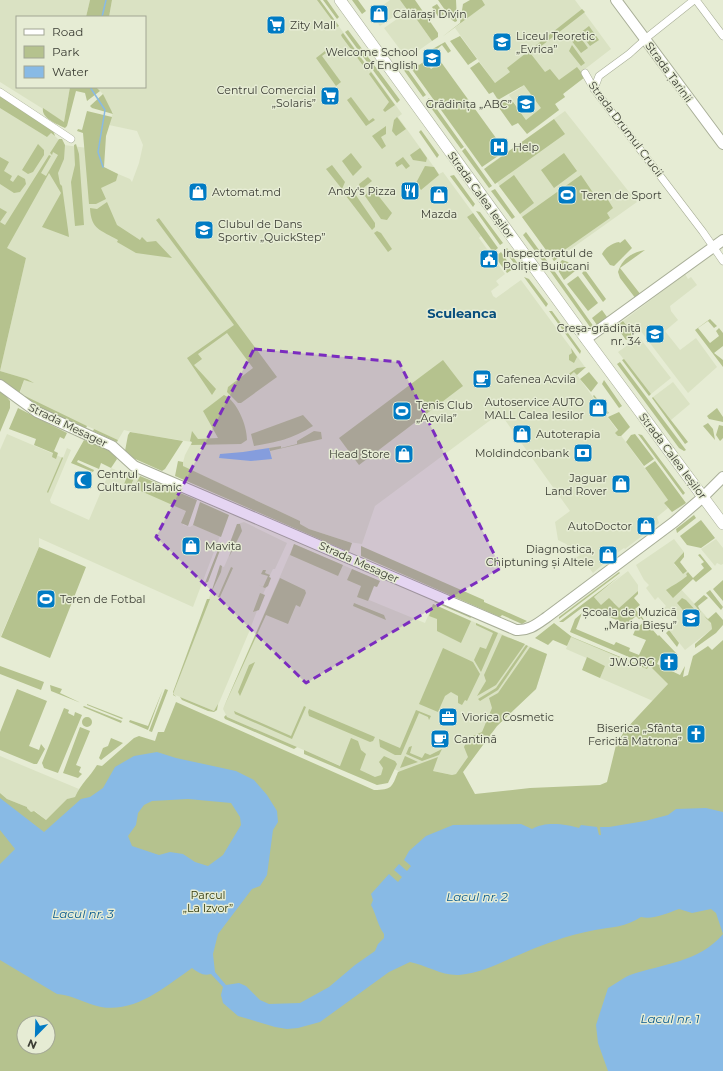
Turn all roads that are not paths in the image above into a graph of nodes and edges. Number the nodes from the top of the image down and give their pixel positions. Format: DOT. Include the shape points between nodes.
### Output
graph roads {
  1 [pos="340,0"];
  2 [pos="616,0"];
  3 [pos="695,0"];
  4 [pos="723,36"];
  5 [pos="645,39"];
  6 [pos="585,73"];
  7 [pos="594,89"];
  8 [pos="0,92"];
  9 [pos="71,139"];
  10 [pos="723,144"];
  11 [pos="723,240"];
  12 [pos="713,247"];
  13 [pos="723,261"];
  14 [pos="586,339"];
  15 [pos="0,385"];
  16 [pos="723,477"];
  17 [pos="704,497"];
  18 [pos="723,524"];
  1 -- 14 [label="main road, Strada Calea Ieșilor"];
  2 -- 5 [label="street, Strada Țarinii"];
  3 -- 4 [label="street"];
  3 -- 5 [label="street"];
  5 -- 7 [label="street" via="599,76"];
  5 -- 10 [label="street, Strada Țarinii"];
  6 -- 7 [label="street, Strada Drumul Crucii"];
  7 -- 12 [label="street, Strada Drumul Crucii"];
  8 -- 9 [label="street"];
  11 -- 12 [label="street"];
  12 -- 13 [label="street, Strada Drumul Crucii"];
  12 -- 14 [label="street"];
  14 -- 17 [label="main road, Strada Calea Ieșilor"];
  15 -- 17 [label="street, Strada Mesager" via="37,412 112,446 134,466 516,630 524,631 547,617"];
  16 -- 17 [label="street, Strada Mesager"];
  17 -- 18 [label="main road, Strada Calea Ieșilor"];
}
